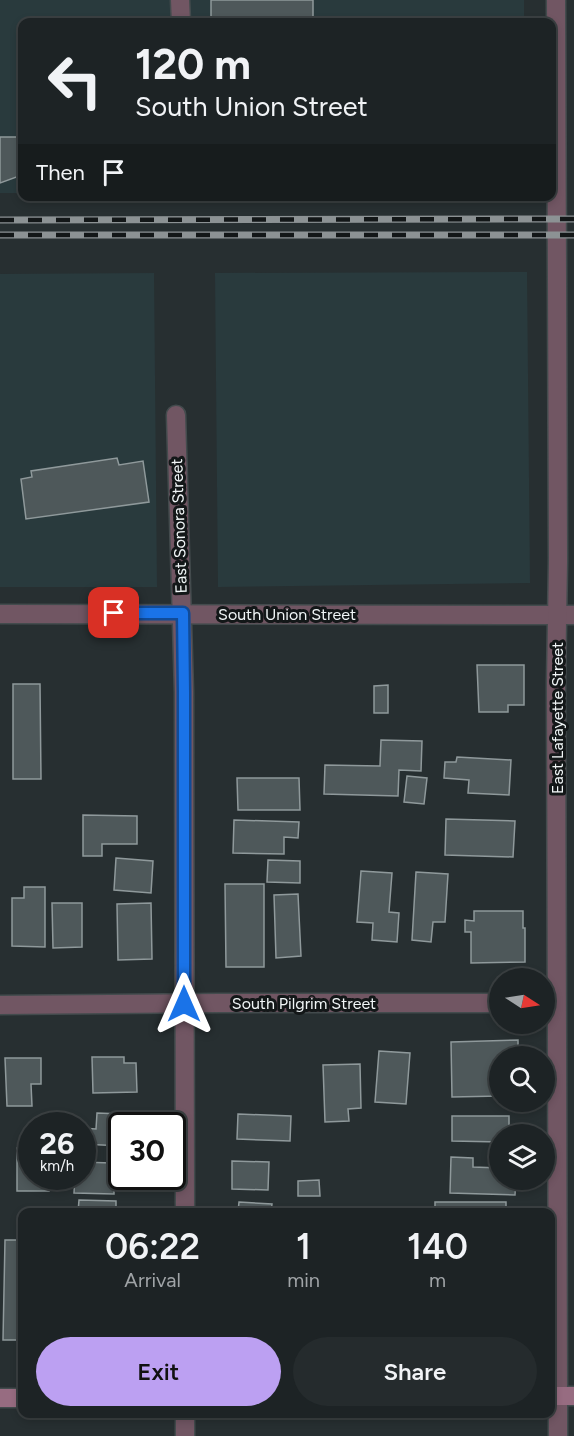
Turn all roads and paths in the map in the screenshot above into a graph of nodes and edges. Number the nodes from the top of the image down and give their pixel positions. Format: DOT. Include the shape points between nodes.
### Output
graph roads {
  1 [pos="180,0"];
  2 [pos="556,0"];
  3 [pos="181,18"];
  4 [pos="176,415"];
  5 [pos="183,613"];
  6 [pos="0,614"];
  7 [pos="566,615"];
  8 [pos="552,968"];
  9 [pos="489,1003"];
  10 [pos="184,1004"];
  11 [pos="0,1005"];
  12 [pos="552,1034"];
  13 [pos="184,1208"];
  14 [pos="561,1396"];
  15 [pos="0,1398"];
  16 [pos="18,1398"];
  17 [pos="185,1418"];
  18 [pos="185,1436"];
  19 [pos="558,1436"];
  1 -- 3 [label="street"];
  2 -- 7 [label="street, East Lafayette Street"];
  4 -- 5 [label="street, East Sonora Street"];
  5 -- 6 [label="street, South Union Street"];
  5 -- 7 [label="street, South Union Street"];
  5 -- 10 [label="street, East Sonora Street"];
  7 -- 8 [label="street, East Lafayette Street" via="556,683"];
  9 -- 10 [label="street, South Pilgrim Street"];
  10 -- 11 [label="street, South Pilgrim Street"];
  10 -- 13 [label="street, East Sonora Street"];
  12 -- 14 [label="street, East Lafayette Street"];
  14 -- 19 [label="street, East Lafayette Street"];
  15 -- 16 [label="main road"];
  17 -- 18 [label="street"];
}
